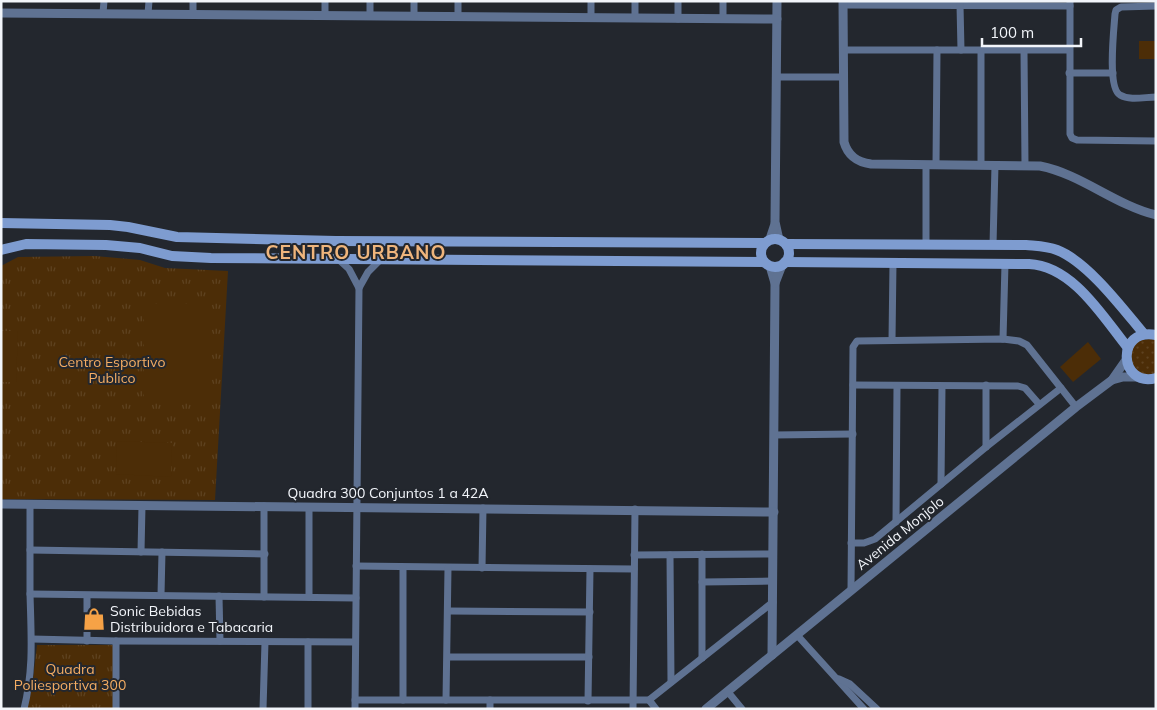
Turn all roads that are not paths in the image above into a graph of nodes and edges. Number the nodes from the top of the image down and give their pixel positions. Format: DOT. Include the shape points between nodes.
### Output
graph roads {
  1 [pos="104,1"];
  2 [pos="148,1"];
  3 [pos="193,1"];
  4 [pos="325,1"];
  5 [pos="370,1"];
  6 [pos="414,1"];
  7 [pos="458,1"];
  8 [pos="591,1"];
  9 [pos="635,1"];
  10 [pos="678,1"];
  11 [pos="723,1"];
  12 [pos="777,1"];
  13 [pos="843,3"];
  14 [pos="893,3"];
  15 [pos="938,3"];
  16 [pos="982,3"];
  17 [pos="1070,3"];
  18 [pos="1026,4"];
  19 [pos="960,5"];
  20 [pos="1156,6"];
  21 [pos="1,13"];
  22 [pos="104,13"];
  23 [pos="148,14"];
  24 [pos="193,14"];
  25 [pos="325,15"];
  26 [pos="370,16"];
  27 [pos="414,16"];
  28 [pos="458,16"];
  29 [pos="590,18"];
  30 [pos="635,18"];
  31 [pos="678,19"];
  32 [pos="723,19"];
  33 [pos="777,19"];
  34 [pos="843,50"];
  35 [pos="937,50"];
  36 [pos="961,50"];
  37 [pos="1069,50"];
  38 [pos="981,51"];
  39 [pos="1024,51"];
  40 [pos="1069,73"];
  41 [pos="1112,73"];
  42 [pos="777,76"];
  43 [pos="843,77"];
  44 [pos="1156,97"];
  45 [pos="1156,141"];
  46 [pos="926,165"];
  47 [pos="936,165"];
  48 [pos="981,165"];
  49 [pos="995,165"];
  50 [pos="1025,165"];
  51 [pos="1156,215"];
  52 [pos="1,223"];
  53 [pos="336,241"];
  54 [pos="382,241"];
  55 [pos="775,242"];
  56 [pos="877,244"];
  57 [pos="926,244"];
  58 [pos="993,245"];
  59 [pos="1026,245"];
  60 [pos="1,250"];
  61 [pos="338,260"];
  62 [pos="380,260"];
  63 [pos="874,263"];
  64 [pos="893,263"];
  65 [pos="767,264"];
  66 [pos="783,264"];
  67 [pos="1005,264"];
  68 [pos="1022,264"];
  69 [pos="775,283"];
  70 [pos="359,288"];
  71 [pos="1144,334"];
  72 [pos="1156,335"];
  73 [pos="892,340"];
  74 [pos="1003,340"];
  75 [pos="1128,348"];
  76 [pos="1126,360"];
  77 [pos="1139,377"];
  78 [pos="1156,378"];
  79 [pos="1112,380"];
  80 [pos="853,385"];
  81 [pos="986,385"];
  82 [pos="897,386"];
  83 [pos="942,386"];
  84 [pos="1061,388"];
  85 [pos="1039,404"];
  86 [pos="1076,407"];
  87 [pos="853,434"];
  88 [pos="774,435"];
  89 [pos="986,447"];
  90 [pos="941,484"];
  91 [pos="1,504"];
  92 [pos="30,504"];
  93 [pos="142,506"];
  94 [pos="264,506"];
  95 [pos="309,507"];
  96 [pos="356,507"];
  97 [pos="483,508"];
  98 [pos="635,509"];
  99 [pos="774,512"];
  100 [pos="896,522"];
  101 [pos="851,543"];
  102 [pos="30,550"];
  103 [pos="141,552"];
  104 [pos="162,552"];
  105 [pos="264,554"];
  106 [pos="702,554"];
  107 [pos="773,554"];
  108 [pos="634,555"];
  109 [pos="670,555"];
  110 [pos="356,566"];
  111 [pos="403,567"];
  112 [pos="448,568"];
  113 [pos="482,568"];
  114 [pos="590,569"];
  115 [pos="634,569"];
  116 [pos="773,581"];
  117 [pos="702,582"];
  118 [pos="851,590"];
  119 [pos="30,594"];
  120 [pos="161,595"];
  121 [pos="87,596"];
  122 [pos="219,596"];
  123 [pos="264,597"];
  124 [pos="309,597"];
  125 [pos="356,598"];
  126 [pos="773,602"];
  127 [pos="449,612"];
  128 [pos="590,612"];
  129 [pos="797,635"];
  130 [pos="32,639"];
  131 [pos="87,641"];
  132 [pos="116,641"];
  133 [pos="220,642"];
  134 [pos="265,642"];
  135 [pos="308,642"];
  136 [pos="355,642"];
  137 [pos="772,655"];
  138 [pos="448,656"];
  139 [pos="589,657"];
  140 [pos="702,658"];
  141 [pos="837,678"];
  142 [pos="671,682"];
  143 [pos="728,692"];
  144 [pos="355,700"];
  145 [pos="403,700"];
  146 [pos="446,700"];
  147 [pos="490,700"];
  148 [pos="649,700"];
  149 [pos="588,701"];
  150 [pos="536,705"];
  151 [pos="633,705"];
  152 [pos="24,709"];
  153 [pos="116,709"];
  154 [pos="263,709"];
  155 [pos="308,709"];
  156 [pos="355,709"];
  157 [pos="490,709"];
  158 [pos="656,709"];
  159 [pos="706,709"];
  160 [pos="742,709"];
  161 [pos="864,709"];
  162 [pos="877,709"];
  1 -- 22 [label="street"];
  2 -- 23 [label="street"];
  3 -- 24 [label="street"];
  4 -- 25 [label="street"];
  5 -- 26 [label="street"];
  6 -- 27 [label="street"];
  7 -- 28 [label="street"];
  8 -- 29 [label="street"];
  9 -- 30 [label="street"];
  10 -- 31 [label="street"];
  11 -- 32 [label="street"];
  12 -- 33 [label="street"];
  13 -- 14 [label="street"];
  13 -- 34 [label="street"];
  14 -- 15 [label="street"];
  15 -- 19 [label="street"];
  16 -- 18 [label="street"];
  16 -- 19 [label="street"];
  17 -- 18 [label="street"];
  17 -- 37 [label="street"];
  19 -- 36 [label="street"];
  20 -- 41 [label="street" via="1116,10"];
  21 -- 22 [label="street"];
  22 -- 23 [label="street"];
  23 -- 24 [label="street"];
  24 -- 25 [label="street"];
  25 -- 26 [label="street"];
  26 -- 27 [label="street"];
  27 -- 28 [label="street"];
  28 -- 29 [label="street"];
  29 -- 30 [label="street"];
  30 -- 31 [label="street"];
  31 -- 32 [label="street"];
  32 -- 33 [label="street"];
  33 -- 42 [label="street"];
  34 -- 35 [label="street"];
  34 -- 43 [label="street"];
  35 -- 36 [label="street"];
  35 -- 47 [label="street"];
  36 -- 38 [label="street"];
  37 -- 39 [label="street"];
  37 -- 40 [label="street"];
  38 -- 39 [label="street"];
  38 -- 48 [label="street"];
  39 -- 50 [label="street"];
  40 -- 41 [label="street"];
  40 -- 45 [label="street" via="1072,138"];
  41 -- 44 [label="street" via="1119,95"];
  42 -- 43 [label="street"];
  42 -- 55 [label="street"];
  43 -- 46 [label="street" via="844,142 850,155 862,163"];
  46 -- 47 [label="street"];
  46 -- 57 [label="street"];
  47 -- 48 [label="street"];
  48 -- 49 [label="street"];
  49 -- 50 [label="street"];
  49 -- 58 [label="street"];
  50 -- 51 [label="street" via="1058,170 1139,210"];
  52 -- 53 [label="main road" via="110,225 177,238"];
  53 -- 54 [label="main road"];
  53 -- 61 [label="main road" via="333,251"];
  54 -- 55 [label="main road"];
  54 -- 62 [label="main road" via="385,250"];
  55 -- 56 [label="main road"];
  55 -- 65 [label="main road" via="760,253"];
  55 -- 66 [label="main road" via="788,252"];
  56 -- 57 [label="main road"];
  56 -- 63 [label="main road" via="872,250"];
  57 -- 58 [label="main road"];
  58 -- 59 [label="main road"];
  59 -- 68 [label="main road" via="1028,252"];
  59 -- 71 [label="main road" via="1058,250 1081,265"];
  60 -- 61 [label="main road" via="26,244 106,245 140,248 172,256"];
  61 -- 62 [label="main road"];
  61 -- 70 [label="street" via="349,269"];
  62 -- 65 [label="main road"];
  62 -- 70 [label="street"];
  63 -- 64 [label="main road"];
  63 -- 66 [label="main road"];
  64 -- 67 [label="main road"];
  64 -- 73 [label="street"];
  65 -- 66 [label="main road" via="776,267"];
  65 -- 69 [label="street"];
  66 -- 69 [label="street"];
  67 -- 68 [label="main road"];
  67 -- 74 [label="street"];
  68 -- 75 [label="main road" via="1049,268 1075,284"];
  69 -- 88 [label="street"];
  70 -- 96 [label="street"];
  71 -- 72 [label="main road"];
  71 -- 75 [label="main road" via="1134,339"];
  73 -- 74 [label="street"];
  73 -- 80 [label="street" via="856,342 853,347"];
  74 -- 84 [label="street" via="1027,345"];
  75 -- 76 [label="main road"];
  76 -- 77 [label="main road"];
  76 -- 79 [label="street, Avenida Monjolo"];
  77 -- 78 [label="main road"];
  77 -- 79 [label="street, Avenida Monjolo"];
  79 -- 86 [label="street, Avenida Monjolo"];
  80 -- 82 [label="street"];
  80 -- 87 [label="street"];
  81 -- 83 [label="street"];
  81 -- 85 [label="street" via="1022,387"];
  81 -- 89 [label="street"];
  82 -- 83 [label="street"];
  82 -- 100 [label="street"];
  83 -- 90 [label="street"];
  84 -- 85 [label="street"];
  84 -- 86 [label="street"];
  85 -- 89 [label="street"];
  86 -- 118 [label="street, Avenida Monjolo"];
  87 -- 88 [label="street"];
  87 -- 101 [label="street"];
  88 -- 99 [label="street"];
  89 -- 90 [label="street"];
  90 -- 100 [label="street"];
  91 -- 92 [label="street, Quadra 300 Conjuntos 1 a 42A"];
  92 -- 93 [label="street, Quadra 300 Conjuntos 1 a 42A"];
  92 -- 102 [label="street"];
  93 -- 94 [label="street, Quadra 300 Conjuntos 1 a 42A"];
  93 -- 103 [label="street"];
  94 -- 95 [label="street, Quadra 300 Conjuntos 1 a 42A"];
  94 -- 105 [label="street"];
  95 -- 96 [label="street, Quadra 300 Conjuntos 1 a 42A"];
  95 -- 124 [label="street"];
  96 -- 97 [label="street, Quadra 300 Conjuntos 1 a 42A"];
  96 -- 110 [label="street"];
  97 -- 98 [label="street, Quadra 300 Conjuntos 1 a 42A"];
  97 -- 113 [label="street"];
  98 -- 99 [label="street, Quadra 300 Conjuntos 1 a 42A"];
  98 -- 108 [label="street"];
  99 -- 107 [label="street"];
  100 -- 101 [label="street" via="869,542"];
  101 -- 118 [label="street"];
  102 -- 103 [label="street"];
  102 -- 119 [label="street"];
  103 -- 104 [label="street"];
  104 -- 105 [label="street"];
  104 -- 120 [label="street"];
  105 -- 123 [label="street"];
  106 -- 107 [label="street"];
  106 -- 109 [label="street"];
  106 -- 117 [label="street"];
  107 -- 116 [label="street"];
  108 -- 109 [label="street"];
  108 -- 115 [label="street"];
  109 -- 142 [label="street"];
  110 -- 111 [label="street"];
  110 -- 125 [label="street"];
  111 -- 112 [label="street"];
  111 -- 145 [label="street"];
  112 -- 113 [label="street"];
  112 -- 127 [label="street"];
  113 -- 114 [label="street"];
  114 -- 115 [label="street"];
  114 -- 128 [label="street"];
  115 -- 151 [label="street"];
  116 -- 117 [label="street"];
  116 -- 126 [label="street"];
  117 -- 140 [label="street"];
  118 -- 129 [label="street, Avenida Monjolo"];
  119 -- 121 [label="street"];
  119 -- 130 [label="street"];
  120 -- 121 [label="street"];
  120 -- 122 [label="street"];
  121 -- 131 [label="street"];
  122 -- 123 [label="street"];
  122 -- 133 [label="street"];
  123 -- 124 [label="street"];
  124 -- 125 [label="street"];
  125 -- 136 [label="street"];
  126 -- 137 [label="street"];
  126 -- 140 [label="street"];
  127 -- 128 [label="street"];
  127 -- 138 [label="street"];
  128 -- 139 [label="street"];
  129 -- 137 [label="street, Avenida Monjolo"];
  129 -- 141 [label="street"];
  130 -- 131 [label="street"];
  130 -- 152 [label="street" via="29,689"];
  131 -- 132 [label="street"];
  132 -- 133 [label="street"];
  132 -- 153 [label="street"];
  133 -- 134 [label="street"];
  134 -- 135 [label="street"];
  134 -- 154 [label="street"];
  135 -- 136 [label="street"];
  135 -- 155 [label="street"];
  136 -- 144 [label="street"];
  137 -- 143 [label="street, Avenida Monjolo"];
  138 -- 139 [label="street"];
  138 -- 146 [label="street"];
  139 -- 149 [label="street"];
  140 -- 142 [label="street"];
  141 -- 161 [label="street"];
  141 -- 162 [label="street" via="850,684"];
  142 -- 148 [label="street"];
  143 -- 159 [label="street, Avenida Monjolo"];
  143 -- 160 [label="street"];
  144 -- 145 [label="street"];
  144 -- 156 [label="street"];
  145 -- 146 [label="street"];
  146 -- 147 [label="street"];
  147 -- 150 [label="street"];
  147 -- 157 [label="street"];
  148 -- 151 [label="street"];
  148 -- 158 [label="street"];
  149 -- 150 [label="street"];
  149 -- 151 [label="street"];
}
